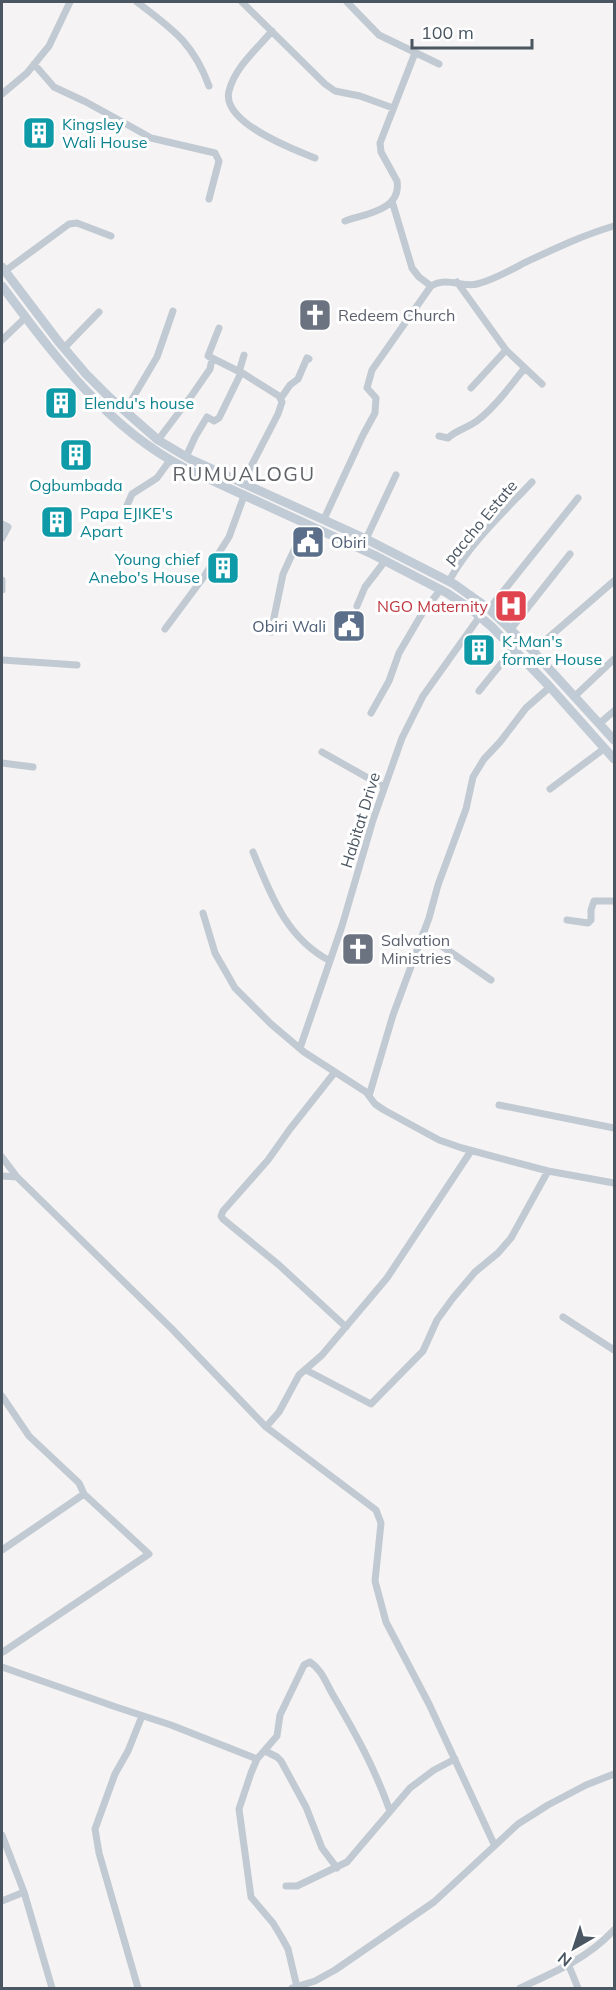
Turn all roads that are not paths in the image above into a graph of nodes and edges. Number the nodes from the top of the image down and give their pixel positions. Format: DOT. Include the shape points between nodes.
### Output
graph roads {
  1 [pos="70,2"];
  2 [pos="137,2"];
  3 [pos="242,2"];
  4 [pos="347,2"];
  5 [pos="272,31"];
  6 [pos="416,53"];
  7 [pos="34,64"];
  8 [pos="439,64"];
  9 [pos="209,86"];
  10 [pos="2,94"];
  11 [pos="393,108"];
  12 [pos="315,158"];
  13 [pos="209,199"];
  14 [pos="392,201"];
  15 [pos="345,221"];
  16 [pos="615,226"];
  17 [pos="111,236"];
  18 [pos="3,269"];
  19 [pos="458,282"];
  20 [pos="2,286"];
  21 [pos="431,286"];
  22 [pos="173,311"];
  23 [pos="99,312"];
  24 [pos="26,317"];
  25 [pos="219,328"];
  26 [pos="2,340"];
  27 [pos="64,348"];
  28 [pos="506,350"];
  29 [pos="244,355"];
  30 [pos="212,359"];
  31 [pos="309,359"];
  32 [pos="524,369"];
  33 [pos="240,372"];
  34 [pos="542,384"];
  35 [pos="471,388"];
  36 [pos="280,398"];
  37 [pos="125,411"];
  38 [pos="134,419"];
  39 [pos="126,429"];
  40 [pos="440,436"];
  41 [pos="158,440"];
  42 [pos="186,457"];
  43 [pos="170,460"];
  44 [pos="396,475"];
  45 [pos="532,482"];
  46 [pos="242,484"];
  47 [pos="244,496"];
  48 [pos="578,498"];
  49 [pos="125,510"];
  50 [pos="324,519"];
  51 [pos="306,524"];
  52 [pos="4,526"];
  53 [pos="2,538"];
  54 [pos="366,538"];
  55 [pos="570,554"];
  56 [pos="385,561"];
  57 [pos="2,580"];
  58 [pos="449,581"];
  59 [pos="615,581"];
  60 [pos="441,589"];
  61 [pos="2,590"];
  62 [pos="357,606"];
  63 [pos="489,609"];
  64 [pos="480,616"];
  65 [pos="165,629"];
  66 [pos="510,630"];
  67 [pos="271,632"];
  68 [pos="513,649"];
  69 [pos="533,651"];
  70 [pos="615,659"];
  71 [pos="2,660"];
  72 [pos="77,664"];
  73 [pos="550,687"];
  74 [pos="479,691"];
  75 [pos="575,696"];
  76 [pos="615,711"];
  77 [pos="371,712"];
  78 [pos="600,723"];
  79 [pos="615,740"];
  80 [pos="605,748"];
  81 [pos="322,752"];
  82 [pos="615,759"];
  83 [pos="2,763"];
  84 [pos="33,767"];
  85 [pos="384,787"];
  86 [pos="550,789"];
  87 [pos="253,852"];
  88 [pos="615,901"];
  89 [pos="203,913"];
  90 [pos="567,920"];
  91 [pos="423,933"];
  92 [pos="330,961"];
  93 [pos="491,980"];
  94 [pos="300,1048"];
  95 [pos="335,1072"];
  96 [pos="369,1095"];
  97 [pos="499,1105"];
  98 [pos="615,1128"];
  99 [pos="471,1151"];
  100 [pos="2,1157"];
  101 [pos="548,1171"];
  102 [pos="2,1176"];
  103 [pos="17,1177"];
  104 [pos="615,1183"];
  105 [pos="563,1317"];
  106 [pos="346,1327"];
  107 [pos="615,1350"];
  108 [pos="306,1370"];
  109 [pos="2,1396"];
  110 [pos="266,1427"];
  111 [pos="84,1494"];
  112 [pos="2,1550"];
  113 [pos="2,1651"];
  114 [pos="2,1668"];
  115 [pos="142,1716"];
  116 [pos="265,1750"];
  117 [pos="257,1759"];
  118 [pos="455,1759"];
  119 [pos="615,1774"];
  120 [pos="390,1811"];
  121 [pos="2,1835"];
  122 [pos="494,1844"];
  123 [pos="337,1868"];
  124 [pos="286,1886"];
  125 [pos="24,1892"];
  126 [pos="2,1901"];
  127 [pos="615,1930"];
  128 [pos="568,1966"];
  129 [pos="294,1988"];
  130 [pos="52,1989"];
  131 [pos="138,1989"];
  132 [pos="520,1989"];
  133 [pos="578,1989"];
  1 -- 7 [label="street" via="49,46"];
  2 -- 9 [label="street" via="186,43"];
  3 -- 5 [label="street"];
  4 -- 6 [label="street" via="379,35"];
  5 -- 11 [label="street" via="335,91"];
  5 -- 12 [label="street" via="240,68 229,92 229,103 233,111 271,139"];
  6 -- 8 [label="street"];
  6 -- 11 [label="street"];
  7 -- 10 [label="street"];
  7 -- 13 [label="street" via="54,87 151,138 215,153 219,161"];
  11 -- 14 [label="street" via="380,143 398,185"];
  14 -- 15 [label="street" via="386,208"];
  14 -- 21 [label="street" via="415,273"];
  16 -- 19 [label="street" via="586,234 474,285"];
  17 -- 18 [label="street" via="77,223 69,224"];
  18 -- 27 [label="main road"];
  19 -- 21 [label="street"];
  19 -- 28 [label="street"];
  20 -- 24 [label="main road"];
  21 -- 50 [label="street" via="372,370 367,388 376,398 375,413"];
  22 -- 37 [label="street" via="157,357"];
  23 -- 27 [label="street"];
  24 -- 26 [label="street"];
  24 -- 39 [label="main road" via="78,381"];
  25 -- 30 [label="street" via="208,356"];
  27 -- 37 [label="main road"];
  28 -- 32 [label="street"];
  28 -- 35 [label="street"];
  29 -- 33 [label="street"];
  30 -- 33 [label="street"];
  30 -- 41 [label="street" via="210,369"];
  31 -- 36 [label="street" via="298,379"];
  32 -- 34 [label="street"];
  32 -- 40 [label="street" via="477,421 447,438"];
  33 -- 36 [label="street"];
  33 -- 42 [label="street" via="219,418 214,421 207,417"];
  36 -- 46 [label="street" via="278,414"];
  37 -- 38 [label="main road"];
  38 -- 39 [label="street"];
  38 -- 41 [label="main road"];
  39 -- 43 [label="main road"];
  41 -- 42 [label="main road"];
  42 -- 46 [label="main road"];
  43 -- 47 [label="main road"];
  43 -- 49 [label="street" via="157,478 132,494"];
  44 -- 54 [label="street"];
  45 -- 58 [label="street, paccho Estate" via="473,546"];
  46 -- 50 [label="main road"];
  47 -- 51 [label="main road"];
  47 -- 65 [label="street" via="225,543"];
  48 -- 63 [label="street"];
  50 -- 54 [label="main road"];
  51 -- 56 [label="main road"];
  51 -- 67 [label="street" via="283,574"];
  52 -- 53 [label="street"];
  54 -- 58 [label="main road"];
  55 -- 66 [label="street"];
  56 -- 60 [label="main road"];
  56 -- 62 [label="street" via="365,587"];
  57 -- 61 [label="street"];
  58 -- 63 [label="main road"];
  59 -- 69 [label="street"];
  60 -- 64 [label="main road"];
  60 -- 77 [label="street" via="399,653"];
  63 -- 66 [label="main road"];
  64 -- 68 [label="main road"];
  64 -- 85 [label="street, Habitat Drive" via="423,696"];
  66 -- 69 [label="main road"];
  68 -- 73 [label="main road"];
  68 -- 74 [label="street"];
  69 -- 75 [label="main road"];
  70 -- 75 [label="street"];
  71 -- 72 [label="street"];
  73 -- 80 [label="main road"];
  73 -- 91 [label="street" via="526,708 473,777 466,809"];
  75 -- 78 [label="main road"];
  76 -- 78 [label="street"];
  78 -- 79 [label="main road"];
  80 -- 82 [label="main road"];
  80 -- 86 [label="street"];
  81 -- 85 [label="street"];
  83 -- 84 [label="street"];
  85 -- 92 [label="street, Habitat Drive"];
  87 -- 92 [label="street" via="273,900 291,930"];
  88 -- 90 [label="street" via="594,901 588,923"];
  89 -- 94 [label="street" via="215,953 235,988"];
  91 -- 93 [label="street"];
  91 -- 96 [label="street"];
  92 -- 94 [label="street, Habitat Drive"];
  94 -- 95 [label="street"];
  95 -- 96 [label="street"];
  95 -- 106 [label="street" via="221,1216"];
  96 -- 99 [label="street" via="384,1110 422,1131"];
  97 -- 98 [label="street"];
  99 -- 101 [label="street"];
  99 -- 106 [label="street" via="387,1278"];
  100 -- 103 [label="street"];
  101 -- 104 [label="street"];
  101 -- 108 [label="street" via="511,1238 453,1298 437,1320 423,1351 370,1404"];
  102 -- 103 [label="street"];
  103 -- 110 [label="street"];
  105 -- 107 [label="street"];
  106 -- 108 [label="street"];
  108 -- 110 [label="street"];
  109 -- 111 [label="street" via="29,1436 79,1483"];
  110 -- 118 [label="street" via="375,1510 381,1523 375,1581 386,1622"];
  111 -- 112 [label="street"];
  111 -- 113 [label="street" via="149,1554"];
  113 -- 114 [label="street"];
  114 -- 115 [label="street"];
  115 -- 117 [label="street"];
  115 -- 131 [label="street" via="95,1829"];
  116 -- 117 [label="street"];
  116 -- 120 [label="street" via="277,1736 280,1715 304,1665 310,1662 319,1668 366,1751"];
  116 -- 123 [label="street" via="281,1761 306,1806 322,1848"];
  117 -- 129 [label="street" via="239,1809 251,1897 288,1949"];
  118 -- 120 [label="street" via="418,1780"];
  118 -- 122 [label="street"];
  119 -- 122 [label="street" via="548,1805"];
  120 -- 123 [label="street" via="347,1862"];
  121 -- 125 [label="street"];
  122 -- 129 [label="street" via="434,1902 335,1970"];
  123 -- 124 [label="street" via="297,1886"];
  125 -- 126 [label="street"];
  125 -- 130 [label="street"];
  127 -- 128 [label="street"];
  128 -- 132 [label="street"];
  128 -- 133 [label="street"];
}
